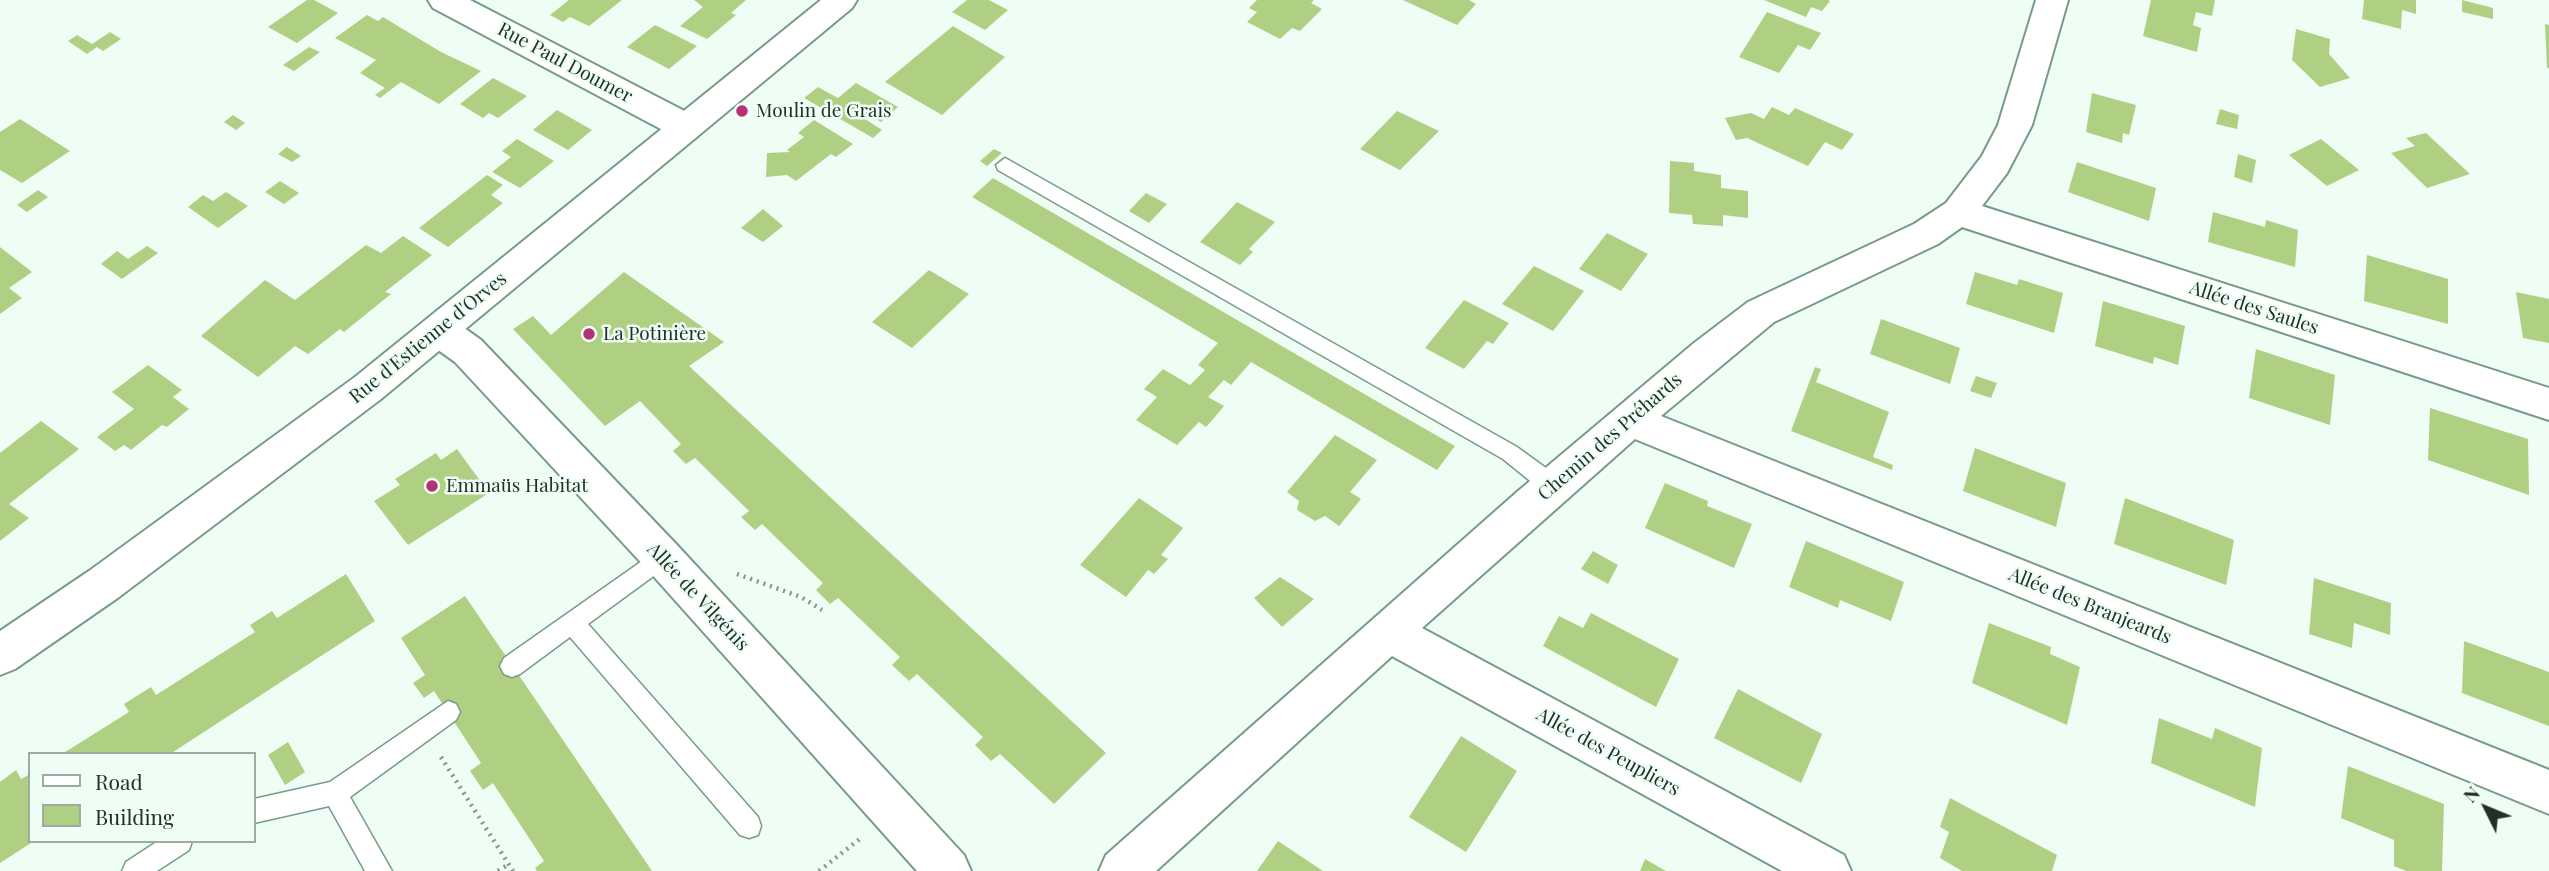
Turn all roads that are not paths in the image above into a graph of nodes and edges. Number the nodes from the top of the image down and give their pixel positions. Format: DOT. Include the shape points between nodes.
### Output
graph roads {
  1 [pos="444,0"];
  2 [pos="841,0"];
  3 [pos="2052,0"];
  4 [pos="686,127"];
  5 [pos="1005,165"];
  6 [pos="1958,212"];
  7 [pos="440,331"];
  8 [pos="2549,404"];
  9 [pos="1630,420"];
  10 [pos="1553,486"];
  11 [pos="662,556"];
  12 [pos="572,622"];
  13 [pos="1389,632"];
  14 [pos="0,655"];
  15 [pos="512,666"];
  16 [pos="448,712"];
  17 [pos="2549,792"];
  18 [pos="335,793"];
  19 [pos="256,811"];
  20 [pos="749,826"];
  21 [pos="177,843"];
  22 [pos="135,871"];
  23 [pos="379,871"];
  24 [pos="948,871"];
  25 [pos="1122,871"];
  26 [pos="1828,871"];
  1 -- 4 [label="street, Rue Paul Doumer"];
  2 -- 4 [label="street, Rue d'Estienne d'Orves"];
  3 -- 6 [label="street, Chemin des Préhards" via="2015,125 1988,175"];
  4 -- 7 [label="street, Rue d'Estienne d'Orves"];
  5 -- 10 [label="lane" via="1510,453"];
  6 -- 8 [label="street, Allée des Saules"];
  6 -- 9 [label="street, Chemin des Préhards" via="1926,234 1761,312"];
  7 -- 11 [label="street, Allée de Vilgénis" via="468,351"];
  7 -- 14 [label="street, Rue d'Estienne d'Orves" via="104,584"];
  9 -- 10 [label="street, Chemin des Préhards"];
  9 -- 17 [label="street, Allée des Branjeards"];
  10 -- 13 [label="street, Chemin des Préhards"];
  11 -- 12 [label="lane"];
  11 -- 24 [label="street, Allée de Vilgénis"];
  12 -- 15 [label="lane"];
  12 -- 20 [label="lane"];
  13 -- 25 [label="street, Chemin des Préhards"];
  13 -- 26 [label="street, Allée des Peupliers"];
  16 -- 18 [label="lane"];
  18 -- 19 [label="lane"];
  18 -- 23 [label="lane"];
  21 -- 22 [label="lane"];
}
